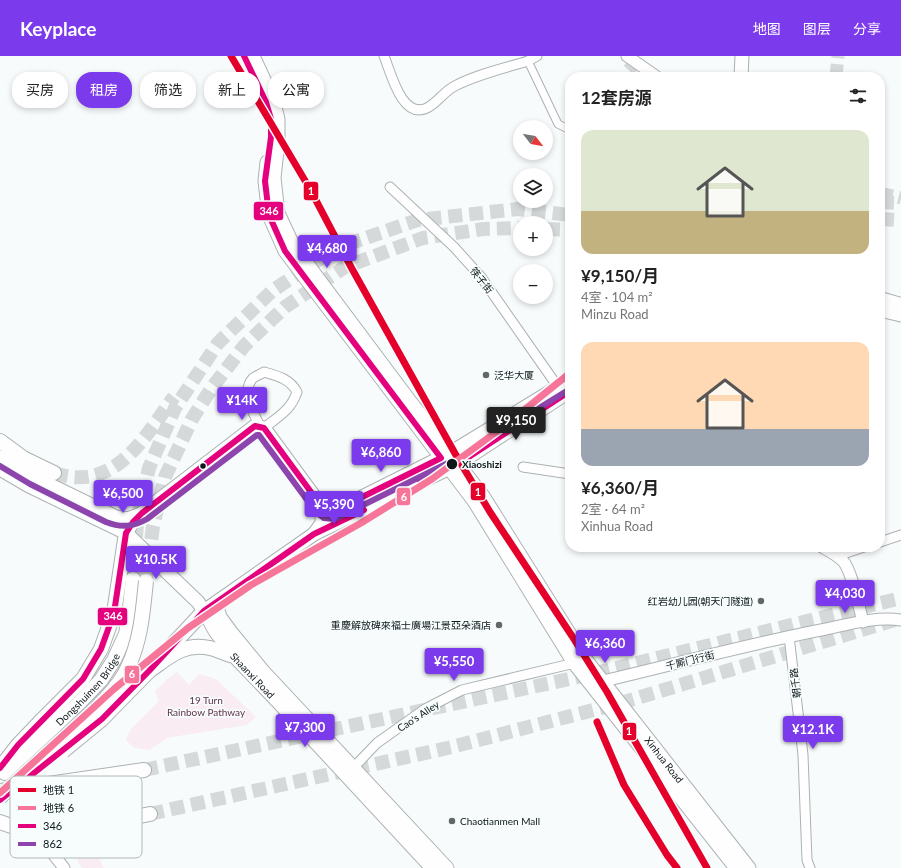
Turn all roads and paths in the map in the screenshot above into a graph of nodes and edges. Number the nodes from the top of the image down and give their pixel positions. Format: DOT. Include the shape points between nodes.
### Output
graph roads {
  1 [pos="244,56"];
  2 [pos="253,56"];
  3 [pos="384,56"];
  4 [pos="537,56"];
  5 [pos="627,56"];
  6 [pos="742,56"];
  7 [pos="528,60"];
  8 [pos="649,72"];
  9 [pos="741,72"];
  10 [pos="565,128"];
  11 [pos="390,187"];
  12 [pos="885,300"];
  13 [pos="901,305"];
  14 [pos="885,311"];
  15 [pos="901,315"];
  16 [pos="564,390"];
  17 [pos="262,427"];
  18 [pos="0,441"];
  19 [pos="0,457"];
  20 [pos="449,461"];
  21 [pos="523,467"];
  22 [pos="0,469"];
  23 [pos="54,473"];
  24 [pos="565,473"];
  25 [pos="322,508"];
  26 [pos="142,513"];
  27 [pos="126,533"];
  28 [pos="314,534"];
  29 [pos="901,535"];
  30 [pos="885,540"];
  31 [pos="830,552"];
  32 [pos="849,552"];
  33 [pos="837,556"];
  34 [pos="133,578"];
  35 [pos="217,602"];
  36 [pos="204,611"];
  37 [pos="901,620"];
  38 [pos="863,622"];
  39 [pos="789,636"];
  40 [pos="178,647"];
  41 [pos="234,656"];
  42 [pos="580,661"];
  43 [pos="597,683"];
  44 [pos="354,767"];
  45 [pos="0,768"];
  46 [pos="144,770"];
  47 [pos="24,776"];
  48 [pos="30,776"];
  49 [pos="103,776"];
  50 [pos="0,777"];
  51 [pos="10,790"];
  52 [pos="10,790"];
  53 [pos="0,791"];
  54 [pos="10,791"];
  55 [pos="0,799"];
  56 [pos="150,814"];
  57 [pos="142,816"];
  58 [pos="0,822"];
  59 [pos="10,826"];
  60 [pos="56,858"];
  61 [pos="64,868"];
  62 [pos="432,868"];
  63 [pos="447,868"];
  64 [pos="736,868"];
  65 [pos="749,868"];
  66 [pos="810,868"];
  1 -- 20 [label="main road, Xinhua Road" via="266,102 271,119 271,137 264,181 269,215 285,250"];
  2 -- 20 [label="main road, Xinhua Road" via="273,99 278,119 274,178 278,213 293,245"];
  3 -- 7 [label="street" via="401,98 408,106 419,110 428,108 452,87 469,79"];
  4 -- 7 [label="street"];
  5 -- 8 [label="street"];
  6 -- 9 [label="main road"];
  7 -- 10 [label="street" via="558,124"];
  11 -- 16 [label="street, 筷子街" via="454,247 481,277"];
  12 -- 13 [label="main road"];
  14 -- 15 [label="main road"];
  16 -- 20 [label="main road"];
  17 -- 17 [label="street" via="250,407 248,394 253,378 264,372 283,378 293,385 297,392 288,409"];
  17 -- 25 [label="main road"];
  17 -- 26 [label="main road" via="255,426"];
  18 -- 23 [label="main road" via="23,458"];
  19 -- 26 [label="main road" via="34,477 116,517 127,519"];
  20 -- 25 [label="main road" via="334,511"];
  20 -- 28 [label="main road" via="425,479"];
  20 -- 42 [label="main road, Xinhua Road"];
  21 -- 24 [label="street"];
  22 -- 27 [label="main road, Shaanxi Road" via="29,486"];
  25 -- 28 [label="main road" via="322,523"];
  26 -- 27 [label="main road"];
  27 -- 34 [label="main road"];
  27 -- 36 [label="main road, Shaanxi Road" via="198,602"];
  28 -- 35 [label="main road"];
  29 -- 30 [label="street"];
  31 -- 33 [label="street"];
  32 -- 33 [label="street"];
  33 -- 38 [label="street" via="849,571"];
  34 -- 45 [label="main road" via="114,614 101,649 83,679 18,744"];
  34 -- 47 [label="main road, Dongshuimen Bridge, bridge" via="142,620 128,669 88,716"];
  34 -- 50 [label="main road, Dongshuimen Bridge" via="126,634 101,680"];
  35 -- 36 [label="main road"];
  35 -- 44 [label="main road, Shaanxi Road" via="220,617 263,671"];
  36 -- 40 [label="main road"];
  36 -- 41 [label="main road, Shaanxi Road"];
  37 -- 38 [label="street" via="893,618"];
  38 -- 39 [label="street"];
  39 -- 43 [label="street, 千厮门行街"];
  39 -- 66 [label="street, 朝千路" via="803,755 807,860"];
  40 -- 41 [label="main road" via="211,648"];
  40 -- 48 [label="main road, bridge" via="149,671 102,719"];
  41 -- 62 [label="main road, Shaanxi Road"];
  42 -- 43 [label="main road, Xinhua Road"];
  42 -- 44 [label="street, Cao's Alley" via="462,690 425,709 377,743"];
  43 -- 64 [label="main road, Xinhua Road"];
  43 -- 65 [label="main road, Xinhua Road"];
  44 -- 63 [label="main road, Shaanxi Road"];
  46 -- 49 [label="main road"];
  51 -- 55 [label="main road, Dongshuimen Bridge, bridge"];
  52 -- 53 [label="main road"];
  54 -- 55 [label="main road, bridge"];
  56 -- 57 [label="main road"];
  58 -- 59 [label="main road"];
  60 -- 61 [label="street"];
}
